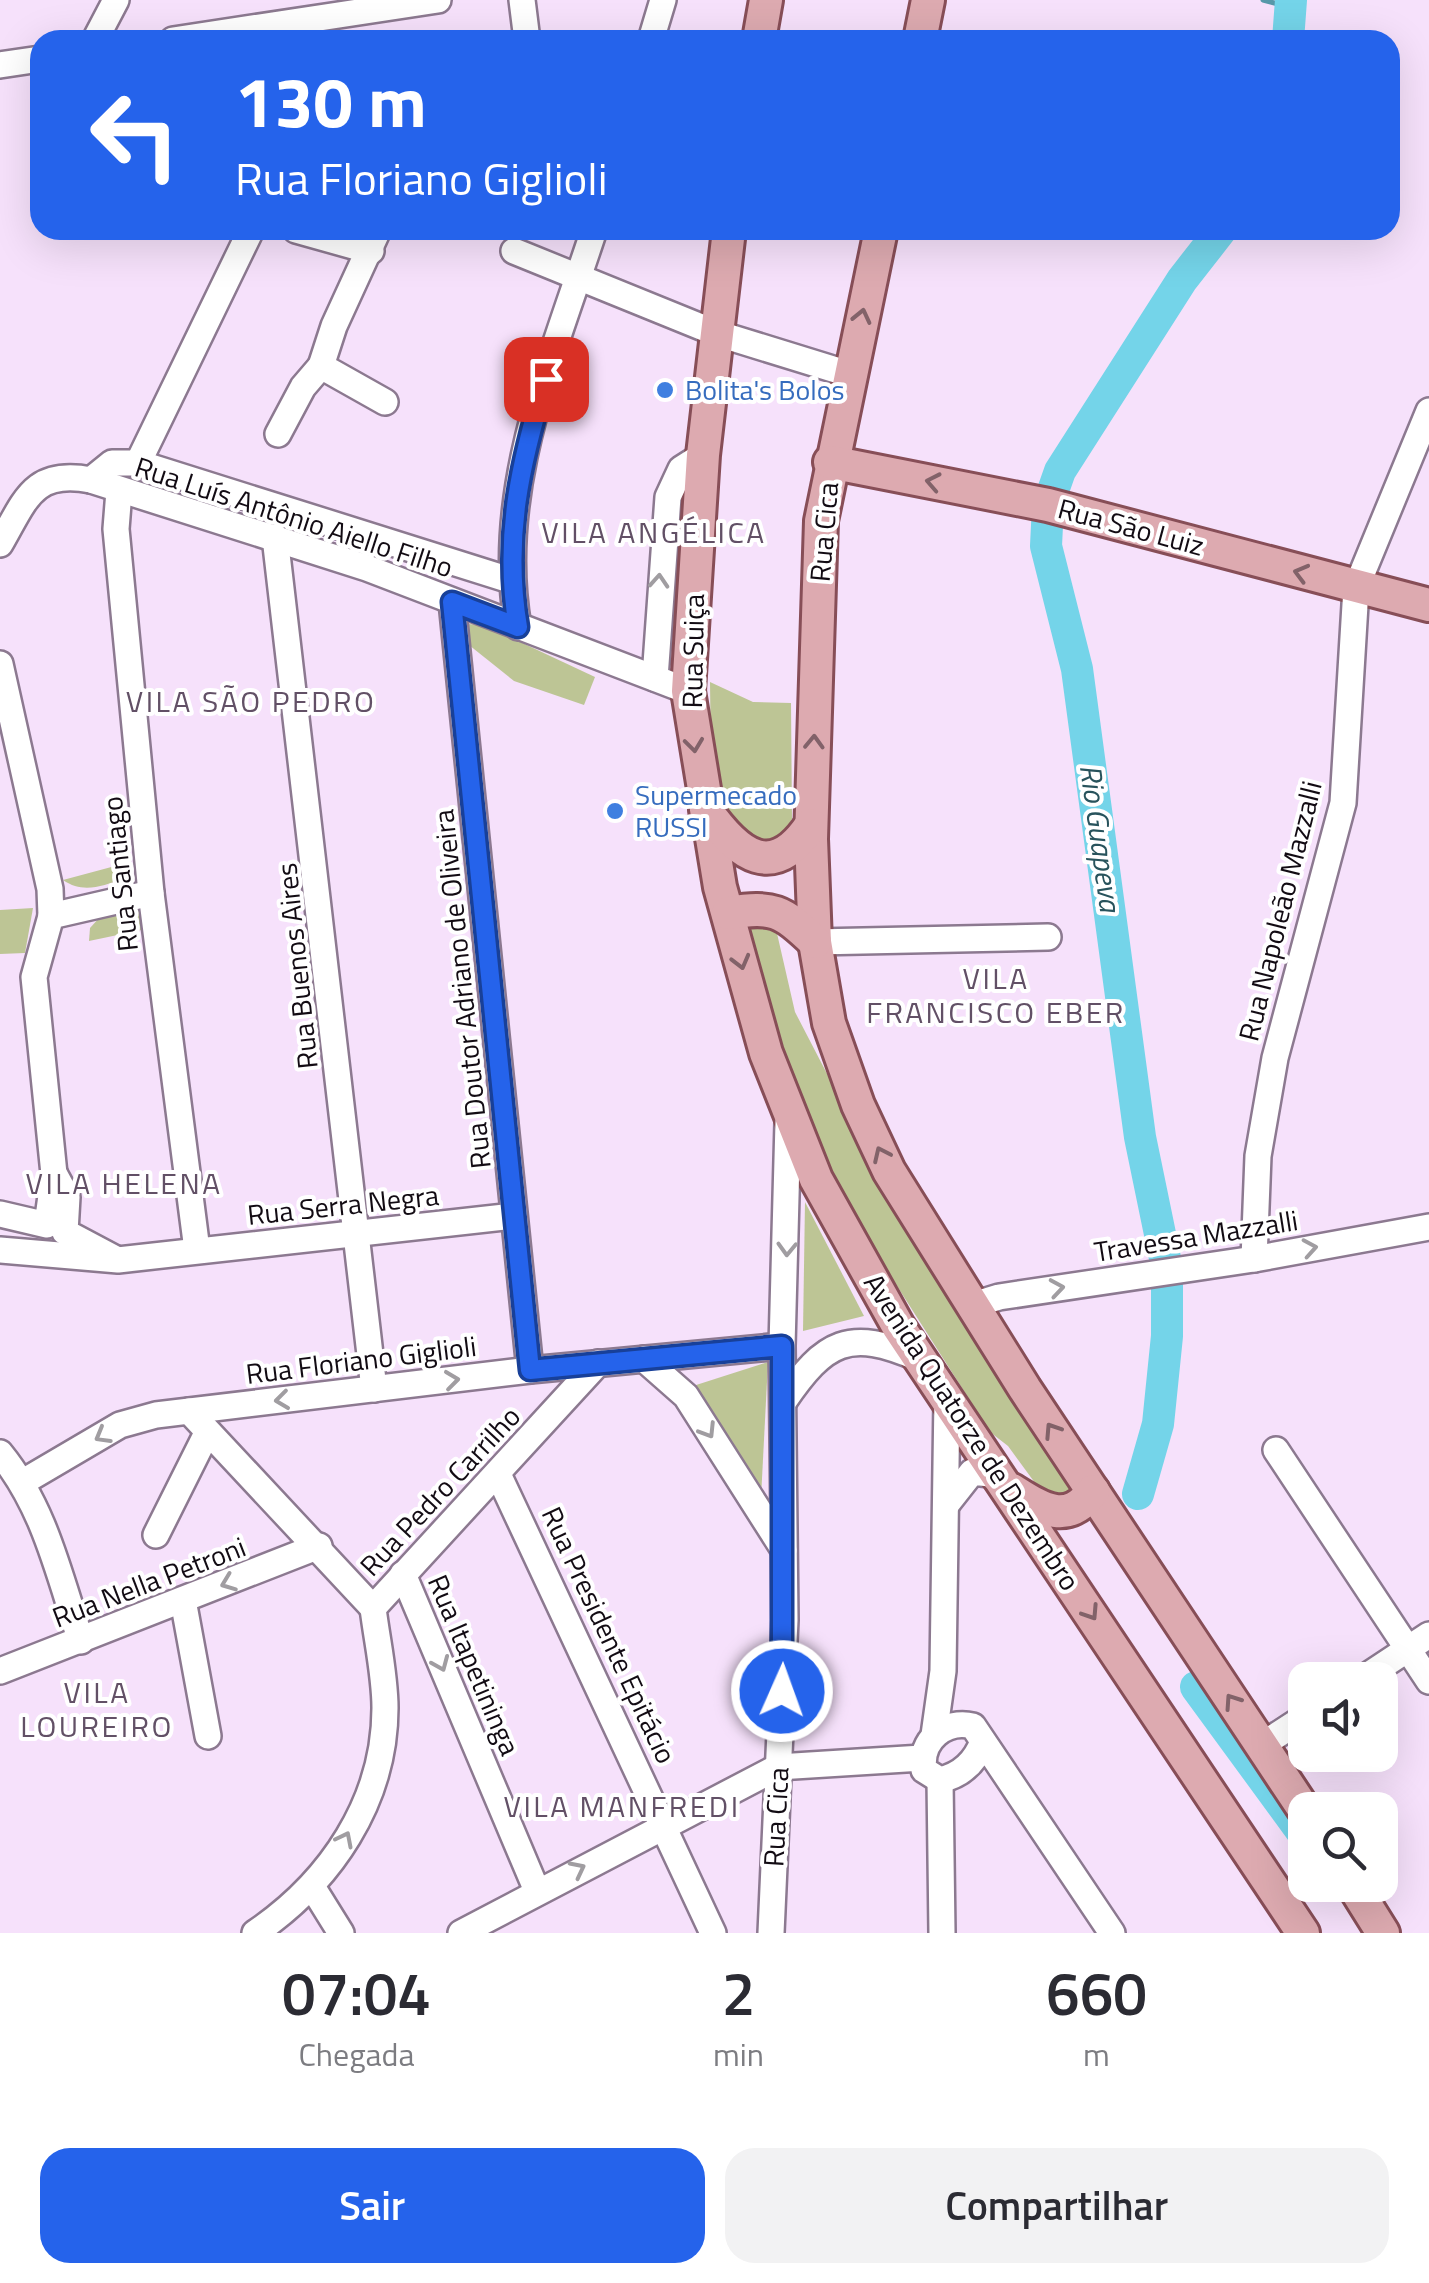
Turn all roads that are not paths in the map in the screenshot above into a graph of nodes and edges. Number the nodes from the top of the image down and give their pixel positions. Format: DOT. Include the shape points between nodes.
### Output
graph roads {
  1 [pos="116,0"];
  2 [pos="438,0"];
  3 [pos="522,0"];
  4 [pos="663,0"];
  5 [pos="766,0"];
  6 [pos="928,0"];
  7 [pos="344,18"];
  8 [pos="100,30"];
  9 [pos="280,30"];
  10 [pos="526,30"];
  11 [pos="654,30"];
  12 [pos="761,30"];
  13 [pos="922,30"];
  14 [pos="30,61"];
  15 [pos="0,66"];
  16 [pos="245,240"];
  17 [pos="375,240"];
  18 [pos="591,240"];
  19 [pos="728,240"];
  20 [pos="880,240"];
  21 [pos="514,251"];
  22 [pos="579,276"];
  23 [pos="716,333"];
  24 [pos="321,366"];
  25 [pos="849,374"];
  26 [pos="385,402"];
  27 [pos="1429,411"];
  28 [pos="278,434"];
  29 [pos="703,455"];
  30 [pos="138,462"];
  31 [pos="830,462"];
  32 [pos="92,480"];
  33 [pos="120,491"];
  34 [pos="275,537"];
  35 [pos="0,544"];
  36 [pos="510,580"];
  37 [pos="1356,588"];
  38 [pos="452,602"];
  39 [pos="1429,605"];
  40 [pos="518,627"];
  41 [pos="0,664"];
  42 [pos="654,678"];
  43 [pos="688,691"];
  44 [pos="707,822"];
  45 [pos="811,832"];
  46 [pos="151,893"];
  47 [pos="728,913"];
  48 [pos="52,916"];
  49 [pos="1048,937"];
  50 [pos="814,942"];
  51 [pos="788,1117"];
  52 [pos="0,1214"];
  53 [pos="514,1216"];
  54 [pos="1429,1226"];
  55 [pos="56,1228"];
  56 [pos="355,1235"];
  57 [pos="0,1250"];
  58 [pos="197,1250"];
  59 [pos="53,1258"];
  60 [pos="1254,1259"];
  61 [pos="118,1260"];
  62 [pos="973,1305"];
  63 [pos="782,1346"];
  64 [pos="694,1352"];
  65 [pos="644,1358"];
  66 [pos="918,1358"];
  67 [pos="598,1363"];
  68 [pos="530,1370"];
  69 [pos="374,1389"];
  70 [pos="686,1396"];
  71 [pos="947,1397"];
  72 [pos="784,1401"];
  73 [pos="189,1412"];
  74 [pos="207,1433"];
  75 [pos="1276,1450"];
  76 [pos="0,1453"];
  77 [pos="498,1474"];
  78 [pos="24,1482"];
  79 [pos="1008,1488"];
  80 [pos="1093,1491"];
  81 [pos="946,1505"];
  82 [pos="156,1535"];
  83 [pos="318,1546"];
  84 [pos="784,1550"];
  85 [pos="402,1574"];
  86 [pos="183,1600"];
  87 [pos="373,1608"];
  88 [pos="1429,1634"];
  89 [pos="81,1641"];
  90 [pos="1407,1650"];
  91 [pos="1389,1662"];
  92 [pos="943,1670"];
  93 [pos="0,1672"];
  94 [pos="1429,1681"];
  95 [pos="1288,1728"];
  96 [pos="208,1736"];
  97 [pos="976,1743"];
  98 [pos="1262,1746"];
  99 [pos="928,1747"];
  100 [pos="778,1766"];
  101 [pos="940,1780"];
  102 [pos="1292,1792"];
  103 [pos="665,1824"];
  104 [pos="313,1888"];
  105 [pos="537,1890"];
  106 [pos="1364,1902"];
  107 [pos="256,1933"];
  108 [pos="341,1933"];
  109 [pos="462,1933"];
  110 [pos="712,1933"];
  111 [pos="771,1933"];
  112 [pos="942,1933"];
  113 [pos="1112,1933"];
  114 [pos="1303,1933"];
  115 [pos="1383,1933"];
  1 -- 8 [label="street"];
  2 -- 7 [label="street"];
  3 -- 10 [label="street"];
  4 -- 11 [label="street"];
  5 -- 12 [label="main road"];
  6 -- 13 [label="main road"];
  7 -- 9 [label="street"];
  14 -- 15 [label="street"];
  16 -- 30 [label="street"];
  17 -- 24 [label="street"];
  18 -- 22 [label="street"];
  19 -- 23 [label="main road, Rua Suiça"];
  25 -- 20 [label="main road, Rua Cica, one-way"];
  21 -- 22 [label="street"];
  22 -- 23 [label="street"];
  22 -- 36 [label="street" via="524,448 514,494"];
  23 -- 25 [label="street"];
  23 -- 29 [label="main road, Rua Suiça"];
  24 -- 26 [label="street"];
  24 -- 28 [label="street"];
  25 -- 31 [label="main road, Rua Cica"];
  27 -- 37 [label="street, Rua Napoleão Mazzalli"];
  42 -- 29 [label="street, one-way" via="668,497 681,469"];
  29 -- 43 [label="main road, Rua Suiça"];
  30 -- 32 [label="street" via="112,463"];
  30 -- 36 [label="street"];
  37 -- 31 [label="main road, Rua São Luiz, one-way" via="1029,500"];
  45 -- 31 [label="main road, Rua Cica, one-way"];
  32 -- 33 [label="street, Rua Luís Antônio Aiello Filho"];
  32 -- 35 [label="street, Rua Luís Antônio Aiello Filho" via="48,478 34,488"];
  33 -- 34 [label="street, Rua Luís Antônio Aiello Filho"];
  33 -- 46 [label="street, Rua Santiago" via="116,529"];
  34 -- 38 [label="street, Rua Luís Antônio Aiello Filho"];
  34 -- 56 [label="street, Rua Buenos Aires"];
  36 -- 40 [label="street"];
  37 -- 39 [label="main road, Rua São Luiz"];
  37 -- 60 [label="street, Rua Napoleão Mazzalli" via="1343,803 1275,1058 1258,1156"];
  38 -- 40 [label="street, Rua Luís Antônio Aiello Filho"];
  38 -- 53 [label="street, Rua Doutor Adriano de Oliveira"];
  40 -- 42 [label="street, Rua Luís Antônio Aiello Filho"];
  41 -- 48 [label="street"];
  42 -- 43 [label="street, Rua Luís Antônio Aiello Filho"];
  43 -- 44 [label="main road, Rua Suiça, one-way"];
  44 -- 45 [label="main road" via="767,859 782,857"];
  44 -- 47 [label="main road, Avenida Quatorze de Dezembro"];
  45 -- 50 [label="main road"];
  46 -- 48 [label="street"];
  46 -- 58 [label="street, Rua Santiago"];
  47 -- 50 [label="main road" via="782,912"];
  47 -- 51 [label="main road, Avenida Quatorze de Dezembro, one-way"];
  48 -- 55 [label="street" via="34,977 54,1174 67,1197"];
  49 -- 50 [label="street"];
  62 -- 50 [label="main road, one-way" via="889,1171 858,1106 829,1023"];
  51 -- 63 [label="street, Rua Cica, one-way"];
  51 -- 66 [label="main road, Avenida Quatorze de Dezembro"];
  52 -- 55 [label="street"];
  53 -- 56 [label="street, Rua Serra Negra"];
  53 -- 68 [label="street, Rua Doutor Adriano de Oliveira"];
  60 -- 54 [label="street, Travessa Mazzalli, one-way"];
  55 -- 59 [label="street"];
  55 -- 61 [label="street"];
  56 -- 58 [label="street, Rua Serra Negra"];
  56 -- 69 [label="street, Rua Buenos Aires"];
  57 -- 59 [label="street, Rua Serra Negra"];
  58 -- 61 [label="street, Rua Serra Negra"];
  59 -- 61 [label="street, Rua Serra Negra"];
  62 -- 60 [label="street, Travessa Mazzalli, one-way"];
  80 -- 62 [label="main road, one-way"];
  63 -- 64 [label="street, Rua Floriano Giglioli"];
  63 -- 72 [label="street, Rua Cica"];
  64 -- 65 [label="street, Rua Floriano Giglioli"];
  64 -- 70 [label="street" via="684,1370"];
  65 -- 67 [label="street, Rua Floriano Giglioli"];
  65 -- 70 [label="street"];
  66 -- 71 [label="main road, Avenida Quatorze de Dezembro"];
  66 -- 72 [label="street" via="878,1341 829,1348"];
  67 -- 68 [label="street, Rua Floriano Giglioli"];
  67 -- 77 [label="street, Rua Pedro Carrilho"];
  69 -- 68 [label="street, Rua Floriano Giglioli, one-way"];
  69 -- 73 [label="street, Rua Floriano Giglioli, one-way"];
  70 -- 84 [label="street, one-way"];
  71 -- 79 [label="main road, Avenida Quatorze de Dezembro"];
  71 -- 81 [label="street"];
  72 -- 84 [label="street, Rua Cica"];
  73 -- 74 [label="street"];
  73 -- 78 [label="street, Rua Floriano Giglioli, one-way" via="120,1426"];
  74 -- 82 [label="street"];
  74 -- 83 [label="street"];
  75 -- 90 [label="street"];
  76 -- 78 [label="street"];
  77 -- 85 [label="street, Rua Pedro Carrilho"];
  77 -- 103 [label="street, Rua Presidente Epitácio"];
  78 -- 89 [label="street"];
  79 -- 80 [label="main road" via="1062,1514"];
  79 -- 81 [label="street" via="990,1474 972,1472"];
  79 -- 114 [label="main road, Avenida Quatorze de Dezembro, one-way"];
  98 -- 80 [label="main road, one-way"];
  81 -- 92 [label="street"];
  83 -- 86 [label="street, Rua Nella Petroni, one-way"];
  83 -- 87 [label="street"];
  84 -- 100 [label="street, Rua Cica"];
  85 -- 87 [label="street, Rua Pedro Carrilho"];
  85 -- 105 [label="street, Rua Itapetininga, one-way"];
  86 -- 89 [label="street, Rua Nella Petroni"];
  86 -- 96 [label="street"];
  104 -- 87 [label="street, Rua Pedro Carrilho, one-way" via="348,1833 382,1749 385,1706"];
  88 -- 90 [label="street"];
  89 -- 93 [label="street, Rua Nella Petroni"];
  90 -- 91 [label="street"];
  90 -- 94 [label="street"];
  92 -- 97 [label="street"];
  92 -- 99 [label="street"];
  95 -- 98 [label="street"];
  97 -- 99 [label="street" via="948,1726"];
  97 -- 101 [label="street"];
  97 -- 113 [label="street" via="1021,1792"];
  98 -- 102 [label="main road"];
  99 -- 100 [label="street"];
  99 -- 101 [label="street" via="924,1770"];
  100 -- 103 [label="street"];
  100 -- 111 [label="street, Rua Cica"];
  101 -- 112 [label="street"];
  105 -- 103 [label="street, one-way"];
  103 -- 110 [label="street, Rua Presidente Epitácio"];
  104 -- 107 [label="street, Rua Pedro Carrilho"];
  104 -- 108 [label="street"];
  105 -- 109 [label="street"];
  106 -- 115 [label="main road"];
}
